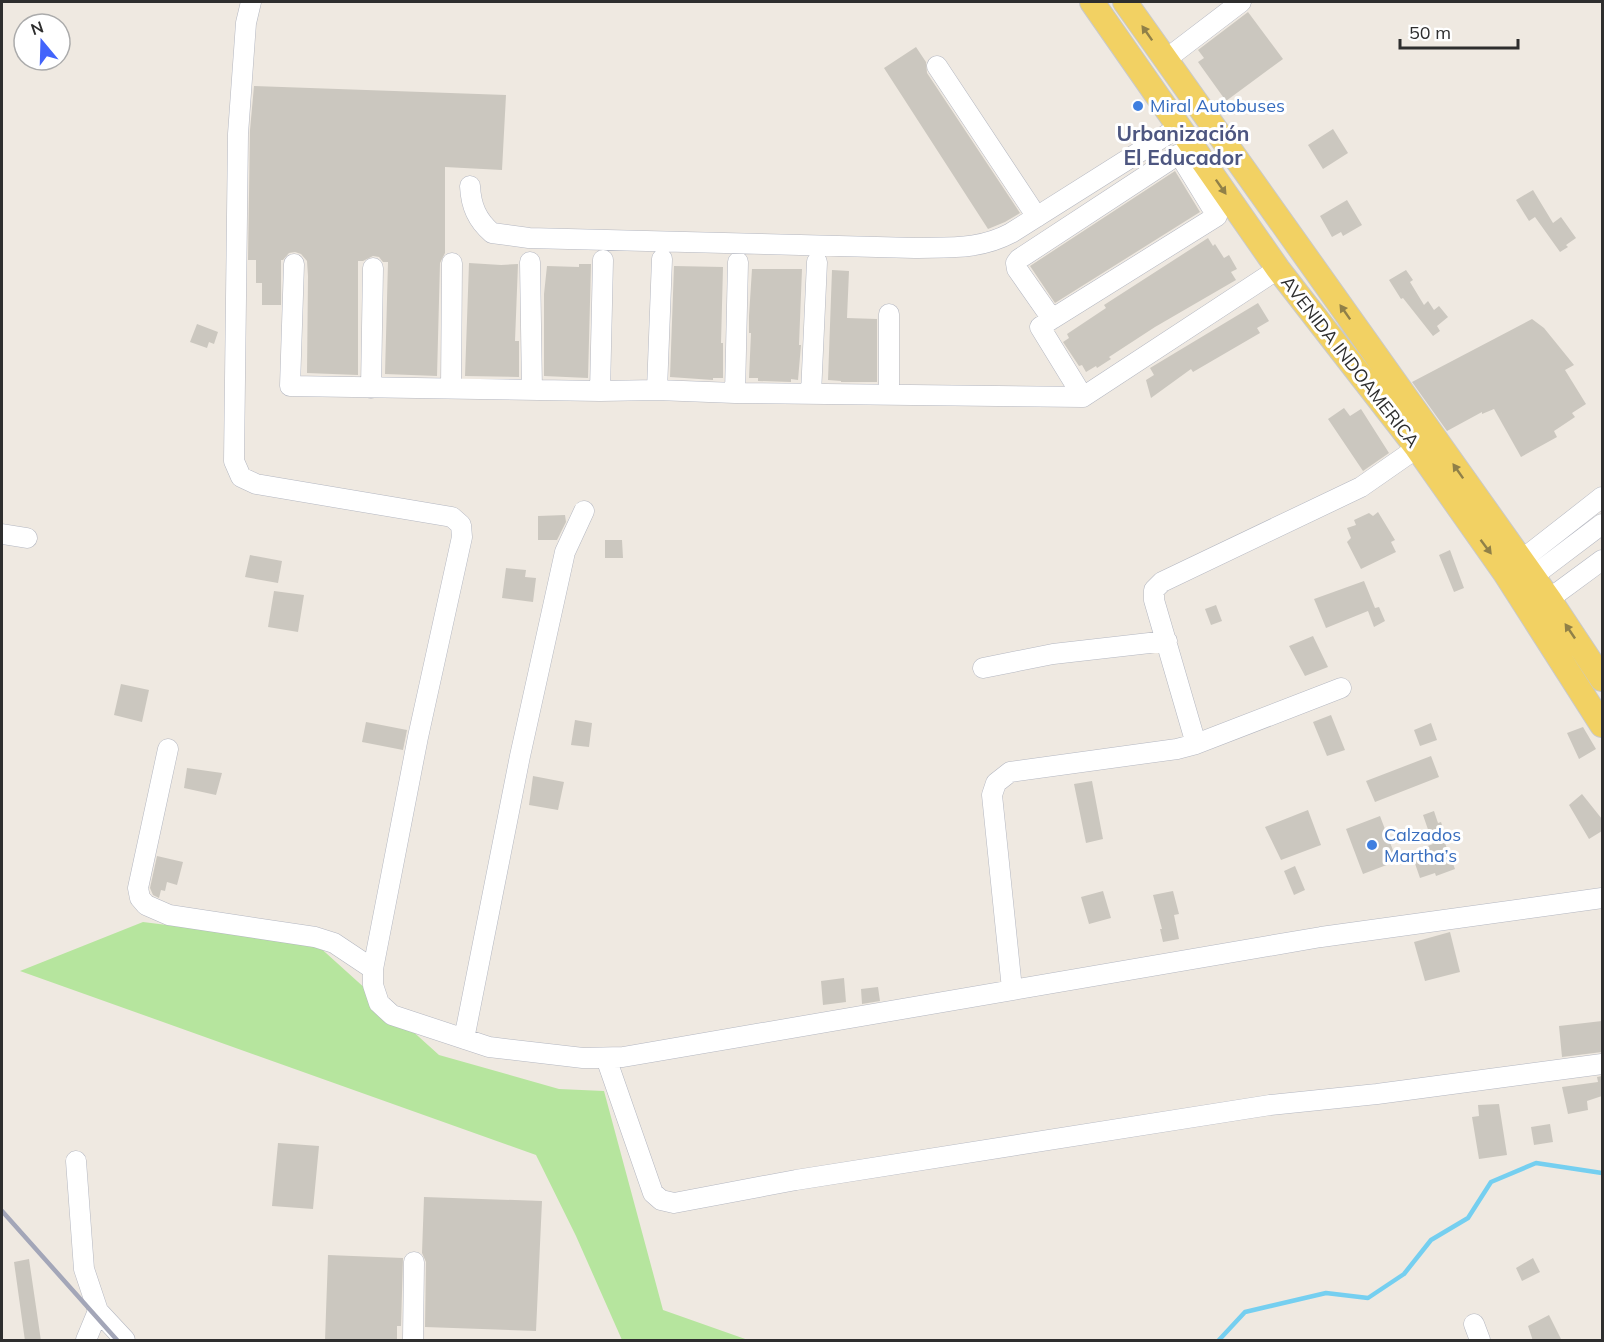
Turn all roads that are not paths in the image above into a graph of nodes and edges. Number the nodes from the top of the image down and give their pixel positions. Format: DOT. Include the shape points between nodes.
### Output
graph roads {
  1 [pos="251,2"];
  2 [pos="1092,2"];
  3 [pos="1125,2"];
  4 [pos="1241,2"];
  5 [pos="1165,60"];
  6 [pos="936,66"];
  7 [pos="1179,127"];
  8 [pos="470,186"];
  9 [pos="1037,217"];
  10 [pos="662,259"];
  11 [pos="603,260"];
  12 [pos="530,262"];
  13 [pos="738,262"];
  14 [pos="817,262"];
  15 [pos="452,263"];
  16 [pos="294,264"];
  17 [pos="373,268"];
  18 [pos="1278,269"];
  19 [pos="889,314"];
  20 [pos="1052,319"];
  21 [pos="371,388"];
  22 [pos="451,389"];
  23 [pos="532,390"];
  24 [pos="657,390"];
  25 [pos="600,391"];
  26 [pos="735,393"];
  27 [pos="811,394"];
  28 [pos="889,395"];
  29 [pos="1083,397"];
  30 [pos="1417,448"];
  31 [pos="1602,497"];
  32 [pos="584,511"];
  33 [pos="1602,524"];
  34 [pos="2,534"];
  35 [pos="27,538"];
  36 [pos="1567,551"];
  37 [pos="1602,560"];
  38 [pos="1584,573"];
  39 [pos="1519,575"];
  40 [pos="1549,599"];
  41 [pos="1167,641"];
  42 [pos="983,668"];
  43 [pos="1602,679"];
  44 [pos="1341,688"];
  45 [pos="1602,725"];
  46 [pos="1196,744"];
  47 [pos="168,749"];
  48 [pos="1602,898"];
  49 [pos="373,969"];
  50 [pos="1012,989"];
  51 [pos="464,1039"];
  52 [pos="606,1058"];
  53 [pos="1602,1064"];
  54 [pos="76,1161"];
  55 [pos="414,1263"];
  56 [pos="98,1311"];
  57 [pos="86,1341"];
  58 [pos="125,1341"];
  59 [pos="413,1341"];
  1 -- 49 [label="street" via="238,134 234,461 241,477 256,484 452,517 461,525 462,537"];
  2 -- 7 [label="main road, AVENIDA INDOAMERICA"];
  5 -- 3 [label="main road, AVENIDA INDOAMERICA, one-way"];
  4 -- 5 [label="street"];
  39 -- 5 [label="main road, AVENIDA INDOAMERICA, one-way"];
  6 -- 9 [label="street"];
  7 -- 9 [label="street"];
  7 -- 18 [label="main road, AVENIDA INDOAMERICA, one-way"];
  8 -- 9 [label="street" via="473,208 492,233 529,238 915,248 975,246 1002,238"];
  10 -- 24 [label="street"];
  11 -- 25 [label="street"];
  12 -- 23 [label="street"];
  13 -- 26 [label="street"];
  14 -- 27 [label="street"];
  15 -- 22 [label="street"];
  16 -- 21 [label="street" via="290,386"];
  17 -- 21 [label="street"];
  18 -- 29 [label="street"];
  18 -- 30 [label="main road, AVENIDA INDOAMERICA"];
  19 -- 28 [label="street"];
  20 -- 20 [label="street" via="1217,216 1179,154 1019,259 1017,269"];
  20 -- 29 [label="street" via="1040,327"];
  21 -- 22 [label="street"];
  22 -- 23 [label="street"];
  23 -- 25 [label="street"];
  24 -- 25 [label="street"];
  24 -- 26 [label="street"];
  26 -- 27 [label="street"];
  27 -- 28 [label="street"];
  28 -- 29 [label="street"];
  30 -- 39 [label="main road, AVENIDA INDOAMERICA, one-way"];
  30 -- 41 [label="street" via="1361,487 1162,582 1154,590 1154,600"];
  31 -- 39 [label="street"];
  32 -- 51 [label="street" via="562,563"];
  33 -- 36 [label="street"];
  34 -- 35 [label="street"];
  36 -- 38 [label="street"];
  36 -- 39 [label="street"];
  37 -- 38 [label="street"];
  38 -- 40 [label="street"];
  39 -- 40 [label="main road, AVENIDA INDOAMERICA"];
  39 -- 45 [label="main road, AVENIDA INDOAMERICA"];
  43 -- 40 [label="main road, AVENIDA INDOAMERICA, one-way"];
  41 -- 42 [label="street" via="1053,654"];
  41 -- 46 [label="street"];
  44 -- 46 [label="street"];
  46 -- 50 [label="street" via="1010,772 996,783 992,795"];
  47 -- 49 [label="street" via="138,888 146,905 170,915 315,937 334,943"];
  48 -- 50 [label="street" via="1321,937"];
  49 -- 51 [label="street" via="379,1003 392,1015"];
  50 -- 52 [label="street"];
  51 -- 52 [label="street" via="489,1047"];
  52 -- 53 [label="street" via="653,1193 674,1203 1270,1105"];
  54 -- 56 [label="street" via="84,1269"];
  55 -- 59 [label="street"];
  56 -- 57 [label="street"];
  56 -- 58 [label="street"];
}
